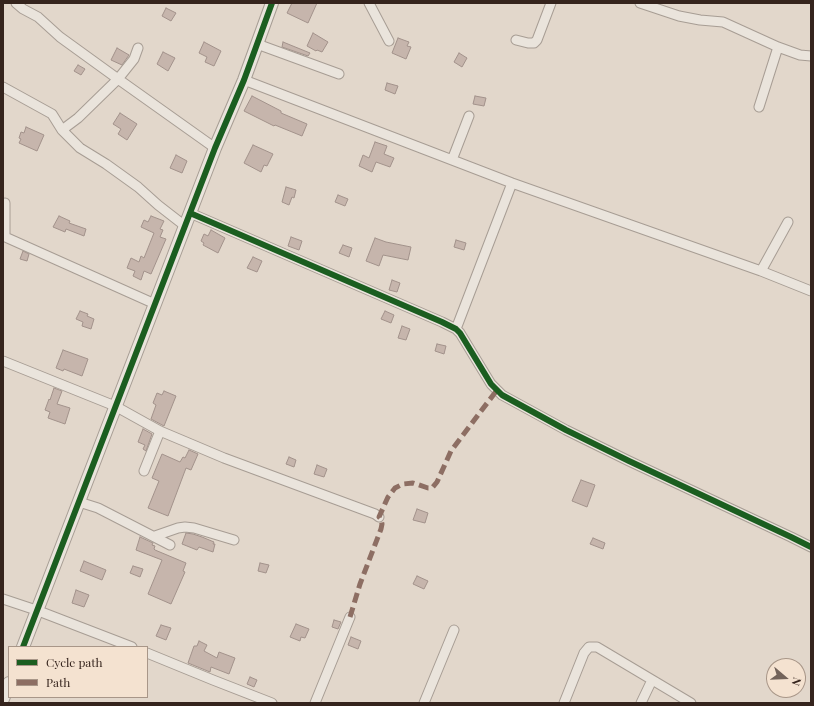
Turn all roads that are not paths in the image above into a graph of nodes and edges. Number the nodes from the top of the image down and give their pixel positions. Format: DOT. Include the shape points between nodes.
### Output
graph roads {
  1 [pos="16,3"];
  2 [pos="272,3"];
  3 [pos="369,3"];
  4 [pos="551,3"];
  5 [pos="640,3"];
  6 [pos="389,40"];
  7 [pos="516,40"];
  8 [pos="257,44"];
  9 [pos="138,48"];
  10 [pos="778,48"];
  11 [pos="811,56"];
  12 [pos="339,74"];
  13 [pos="118,79"];
  14 [pos="244,80"];
  15 [pos="3,87"];
  16 [pos="759,107"];
  17 [pos="468,116"];
  18 [pos="62,130"];
  19 [pos="215,148"];
  20 [pos="452,160"];
  21 [pos="512,183"];
  22 [pos="5,203"];
  23 [pos="190,213"];
  24 [pos="788,222"];
  25 [pos="185,226"];
  26 [pos="4,236"];
  27 [pos="761,271"];
  28 [pos="811,291"];
  29 [pos="155,304"];
  30 [pos="456,329"];
  31 [pos="3,361"];
  32 [pos="115,406"];
  33 [pos="160,431"];
  34 [pos="144,470"];
  35 [pos="79,502"];
  36 [pos="379,517"];
  37 [pos="155,536"];
  38 [pos="234,540"];
  39 [pos="170,545"];
  40 [pos="811,547"];
  41 [pos="3,599"];
  42 [pos="36,610"];
  43 [pos="350,617"];
  44 [pos="454,630"];
  45 [pos="22,646"];
  46 [pos="129,646"];
  47 [pos="148,653"];
  48 [pos="652,680"];
  49 [pos="8,686"];
  50 [pos="3,699"];
  51 [pos="272,703"];
  52 [pos="315,703"];
  53 [pos="424,703"];
  54 [pos="564,703"];
  55 [pos="642,703"];
  56 [pos="691,703"];
  1 -- 13 [label="street"];
  2 -- 8 [label="street"];
  3 -- 6 [label="street"];
  4 -- 7 [label="street" via="537,40 534,43"];
  5 -- 10 [label="street" via="679,16 723,22"];
  8 -- 12 [label="street"];
  8 -- 14 [label="street"];
  9 -- 13 [label="street" via="134,59"];
  10 -- 11 [label="street"];
  10 -- 16 [label="street"];
  13 -- 18 [label="street"];
  13 -- 19 [label="street"];
  14 -- 19 [label="street"];
  14 -- 20 [label="street"];
  15 -- 18 [label="street" via="52,114"];
  17 -- 20 [label="street"];
  18 -- 25 [label="street" via="80,148 138,187"];
  19 -- 23 [label="street"];
  20 -- 21 [label="street"];
  21 -- 27 [label="street"];
  21 -- 30 [label="street"];
  22 -- 26 [label="street"];
  23 -- 25 [label="street"];
  23 -- 30 [label="street"];
  24 -- 27 [label="street"];
  25 -- 29 [label="street"];
  26 -- 29 [label="street"];
  27 -- 28 [label="street"];
  29 -- 32 [label="street"];
  30 -- 40 [label="street" via="491,384 502,395 629,461"];
  31 -- 32 [label="street"];
  32 -- 33 [label="street"];
  32 -- 35 [label="street"];
  33 -- 34 [label="street"];
  33 -- 36 [label="street"];
  35 -- 37 [label="street" via="98,508"];
  35 -- 42 [label="street"];
  37 -- 38 [label="street" via="185,527"];
  37 -- 39 [label="street"];
  41 -- 42 [label="street"];
  42 -- 45 [label="street"];
  42 -- 46 [label="street"];
  43 -- 52 [label="street"];
  44 -- 53 [label="street"];
  47 -- 51 [label="street"];
  48 -- 54 [label="street" via="598,647 589,647 584,653"];
  48 -- 55 [label="street"];
  48 -- 56 [label="street"];
  49 -- 50 [label="street"];
}
